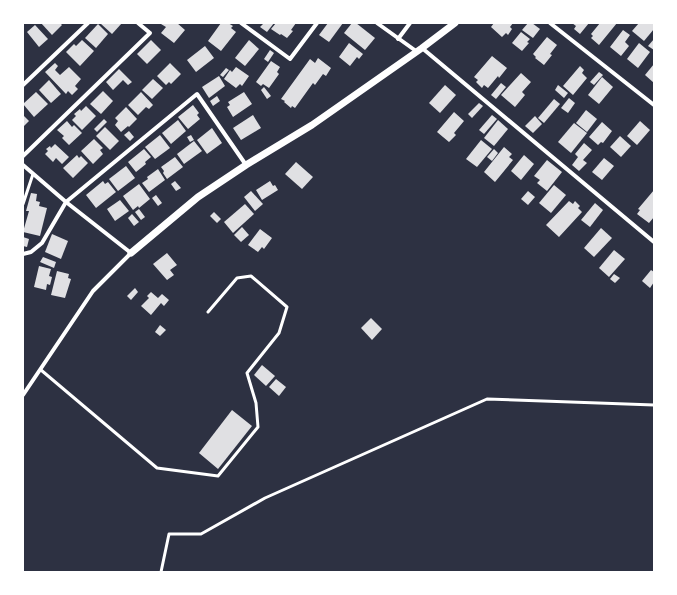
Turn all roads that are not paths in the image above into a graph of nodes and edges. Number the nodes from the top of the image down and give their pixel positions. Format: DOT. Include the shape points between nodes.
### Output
graph roads {
  1 [pos="88,23"];
  2 [pos="138,23"];
  3 [pos="241,23"];
  4 [pos="316,23"];
  5 [pos="377,23"];
  6 [pos="410,23"];
  7 [pos="455,23"];
  8 [pos="550,23"];
  9 [pos="398,39"];
  10 [pos="419,50"];
  11 [pos="23,85"];
  12 [pos="654,105"];
  13 [pos="23,156"];
  14 [pos="23,165"];
  15 [pos="246,165"];
  16 [pos="33,174"];
  17 [pos="66,202"];
  18 [pos="23,204"];
  19 [pos="654,242"];
  20 [pos="131,253"];
  21 [pos="23,254"];
  22 [pos="208,312"];
  23 [pos="40,370"];
  24 [pos="25,386"];
  25 [pos="23,395"];
  26 [pos="654,405"];
  27 [pos="161,572"];
  1 -- 11 [label="street"];
  2 -- 13 [label="street" via="150,33"];
  3 -- 4 [label="street" via="290,59"];
  5 -- 9 [label="street"];
  6 -- 9 [label="street"];
  7 -- 10 [label="street"];
  8 -- 12 [label="street"];
  9 -- 10 [label="street"];
  10 -- 15 [label="street" via="312,125"];
  10 -- 19 [label="street"];
  14 -- 16 [label="street"];
  15 -- 17 [label="street" via="197,94"];
  15 -- 20 [label="street" via="198,196"];
  16 -- 17 [label="street"];
  16 -- 18 [label="lane"];
  17 -- 20 [label="street"];
  17 -- 21 [label="street" via="42,243 31,252"];
  20 -- 23 [label="street" via="93,291"];
  22 -- 23 [label="lane" via="237,278 251,276 287,307 279,333 247,373 256,403 258,428 218,476 157,468"];
  23 -- 24 [label="street"];
  24 -- 25 [label="street"];
  26 -- 27 [label="lane" via="487,399 265,498 201,534 169,534"];
}
